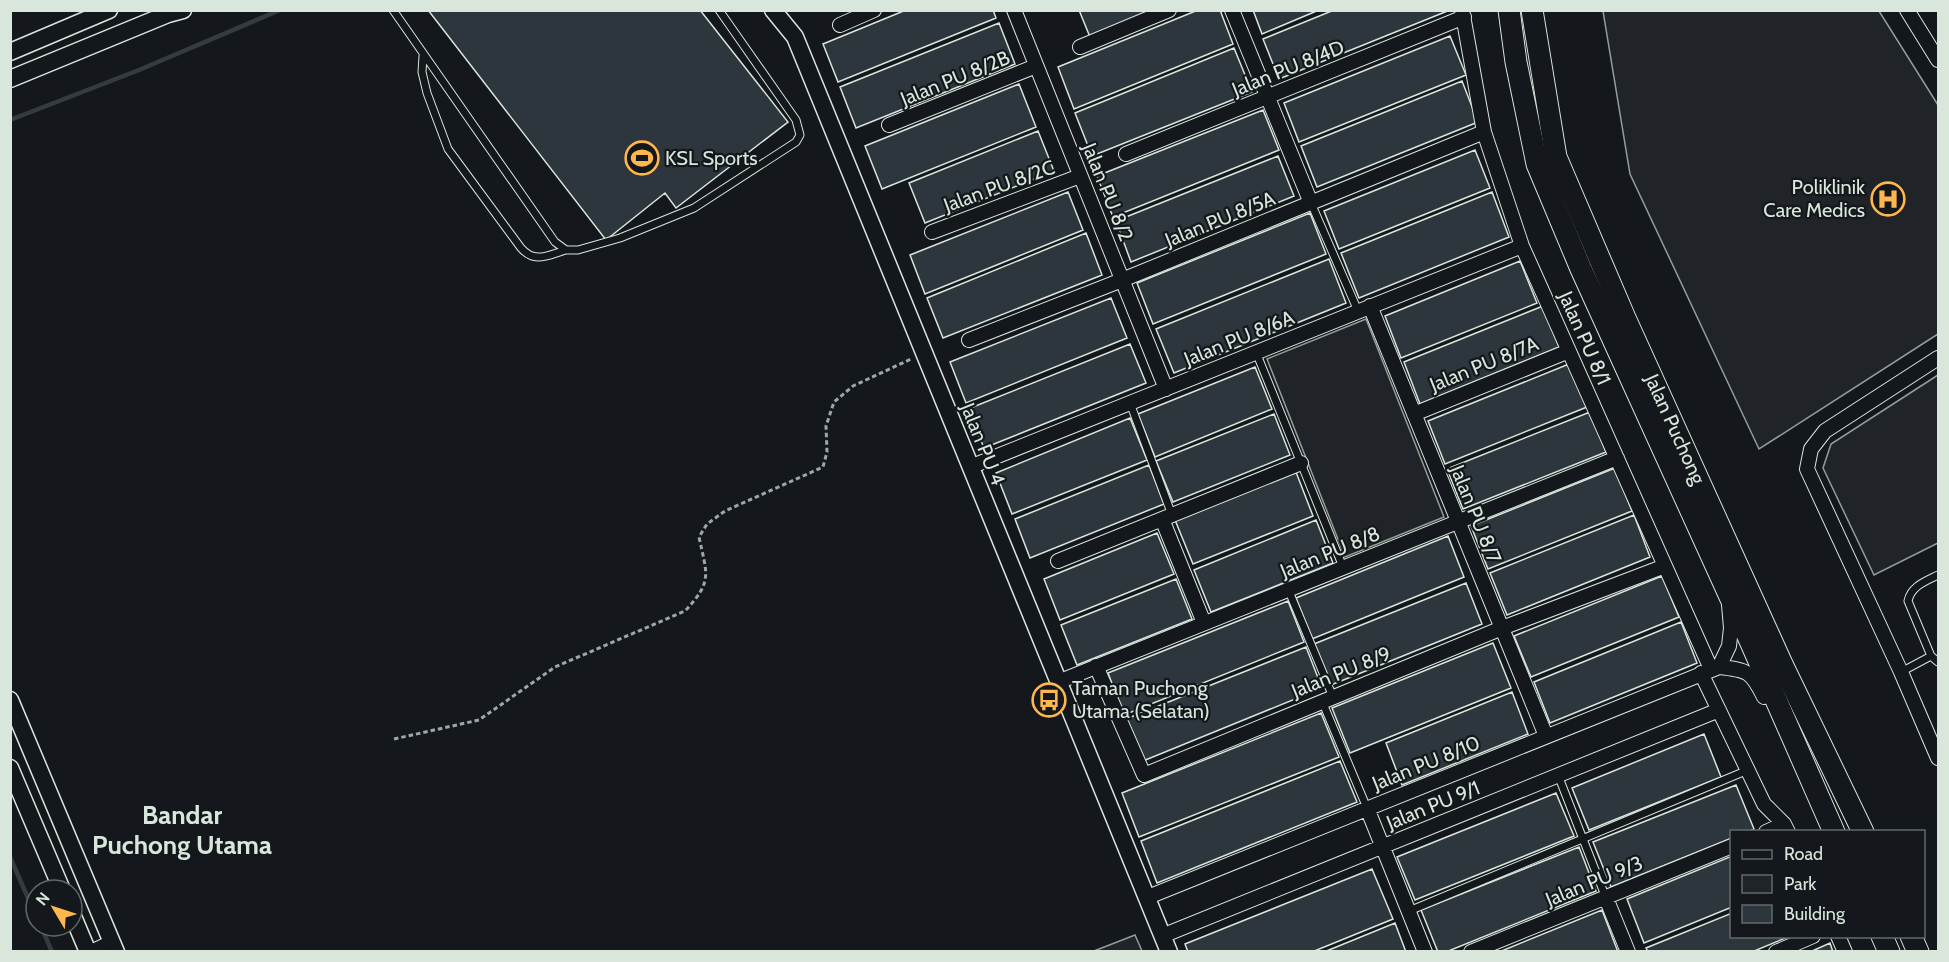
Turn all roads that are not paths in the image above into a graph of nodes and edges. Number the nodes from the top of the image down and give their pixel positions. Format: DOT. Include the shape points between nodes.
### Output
graph roads {
  1 [pos="109,10"];
  2 [pos="393,10"];
  3 [pos="720,10"];
  4 [pos="773,10"];
  5 [pos="874,10"];
  6 [pos="1014,10"];
  7 [pos="1169,10"];
  8 [pos="1232,10"];
  9 [pos="1509,10"];
  10 [pos="1532,10"];
  11 [pos="1907,10"];
  12 [pos="175,12"];
  13 [pos="1463,14"];
  14 [pos="79,17"];
  15 [pos="840,25"];
  16 [pos="1080,47"];
  17 [pos="10,52"];
  18 [pos="423,56"];
  19 [pos="1938,60"];
  20 [pos="1036,66"];
  21 [pos="10,79"];
  22 [pos="1268,97"];
  23 [pos="889,126"];
  24 [pos="1484,132"];
  25 [pos="1126,154"];
  26 [pos="1080,176"];
  27 [pos="1311,203"];
  28 [pos="932,232"];
  29 [pos="1522,246"];
  30 [pos="567,250"];
  31 [pos="1122,280"];
  32 [pos="1364,309"];
  33 [pos="969,340"];
  34 [pos="1569,351"];
  35 [pos="1256,352"];
  36 [pos="1938,358"];
  37 [pos="1166,389"];
  38 [pos="1130,403"];
  39 [pos="1414,414"];
  40 [pos="1617,458"];
  41 [pos="1301,463"];
  42 [pos="970,467"];
  43 [pos="1167,517"];
  44 [pos="1458,521"];
  45 [pos="1058,561"];
  46 [pos="1665,566"];
  47 [pos="1343,567"];
  48 [pos="1938,574"];
  49 [pos="1288,590"];
  50 [pos="1729,597"];
  51 [pos="1204,623"];
  52 [pos="1502,628"];
  53 [pos="1932,656"];
  54 [pos="1938,662"];
  55 [pos="1096,666"];
  56 [pos="1710,670"];
  57 [pos="1901,672"];
  58 [pos="1058,682"];
  59 [pos="1327,699"];
  60 [pos="10,700"];
  61 [pos="1719,710"];
  62 [pos="1788,730"];
  63 [pos="1546,736"];
  64 [pos="1938,758"];
  65 [pos="10,768"];
  66 [pos="1748,770"];
  67 [pos="1558,776"];
  68 [pos="1367,808"];
  69 [pos="1786,828"];
  70 [pos="1834,830"];
  71 [pos="1863,830"];
  72 [pos="1583,839"];
  73 [pos="1730,846"];
  74 [pos="1383,847"];
  75 [pos="57,878"];
  76 [pos="1148,897"];
  77 [pos="1606,898"];
  78 [pos="1409,911"];
  79 [pos="1808,938"];
  80 [pos="1166,944"];
  81 [pos="114,947"];
  82 [pos="89,951"];
  83 [pos="1425,951"];
  84 [pos="1471,951"];
  85 [pos="1628,951"];
  86 [pos="1776,951"];
  1 -- 14 [label="street"];
  2 -- 18 [label="lane"];
  3 -- 30 [label="lane" via="796,120 800,135 796,142 694,208 620,238"];
  4 -- 42 [label="street, Jalan PU 4" via="795,37"];
  5 -- 15 [label="street"];
  6 -- 20 [label="street, Jalan PU 8/2"];
  7 -- 16 [label="street"];
  8 -- 22 [label="street"];
  9 -- 50 [label="main road, Jalan Puchong" via="1537,164"];
  10 -- 71 [label="main road, Jalan Puchong" via="1556,157 1782,664"];
  11 -- 19 [label="street"];
  12 -- 21 [label="street"];
  13 -- 22 [label="street, Jalan PU 8/4D"];
  13 -- 24 [label="street, Jalan PU 8/1"];
  14 -- 17 [label="street"];
  18 -- 30 [label="lane" via="555,242"];
  18 -- 30 [label="lane" via="427,93 448,149 521,248 538,258"];
  20 -- 23 [label="street, Jalan PU 8/2B"];
  20 -- 26 [label="street, Jalan PU 8/2"];
  22 -- 25 [label="street, Jalan PU 8/4D"];
  22 -- 27 [label="street"];
  24 -- 27 [label="street, Jalan PU 8/5A"];
  24 -- 29 [label="street, Jalan PU 8/1"];
  26 -- 28 [label="street, Jalan PU 8/2C"];
  26 -- 31 [label="street, Jalan PU 8/2"];
  27 -- 31 [label="street, Jalan PU 8/5A"];
  27 -- 32 [label="lane"];
  29 -- 32 [label="street, Jalan PU 8/6A"];
  29 -- 34 [label="street, Jalan PU 8/1"];
  31 -- 33 [label="street, Jalan PU 8/5A"];
  31 -- 37 [label="street, Jalan PU 8/2"];
  32 -- 35 [label="street, Jalan PU 8/6A"];
  32 -- 39 [label="street, Jalan PU 8/7"];
  34 -- 39 [label="street, Jalan PU 8/7A"];
  34 -- 40 [label="street, Jalan PU 8/1"];
  35 -- 37 [label="street, Jalan PU 8/6A"];
  35 -- 41 [label="lane"];
  36 -- 57 [label="street" via="1825,431 1811,449 1807,469"];
  37 -- 38 [label="street, Jalan PU 8/6A"];
  38 -- 42 [label="street, Jalan PU 8/6A"];
  38 -- 43 [label="lane"];
  39 -- 44 [label="street, Jalan PU 8/7"];
  40 -- 44 [label="street, Jalan PU 8/8"];
  40 -- 46 [label="street, Jalan PU 8/1"];
  41 -- 43 [label="street"];
  41 -- 47 [label="lane"];
  42 -- 58 [label="street, Jalan PU 4"];
  43 -- 45 [label="street"];
  43 -- 51 [label="street"];
  44 -- 47 [label="street, Jalan PU 8/8"];
  44 -- 52 [label="street, Jalan PU 8/7"];
  46 -- 52 [label="street, Jalan PU 8/9"];
  46 -- 56 [label="street, Jalan PU 8/1"];
  47 -- 49 [label="street, Jalan PU 8/8"];
  48 -- 53 [label="lane" via="1913,588 1908,601"];
  49 -- 51 [label="street, Jalan PU 8/8"];
  49 -- 59 [label="lane"];
  50 -- 56 [label="street" via="1729,646"];
  50 -- 62 [label="main road, Jalan Puchong"];
  51 -- 55 [label="street, Jalan PU 8/8"];
  52 -- 59 [label="street, Jalan PU 8/9"];
  52 -- 63 [label="street, Jalan PU 8/7"];
  53 -- 54 [label="lane"];
  53 -- 57 [label="lane"];
  55 -- 58 [label="street, Jalan PU 8/8"];
  55 -- 59 [label="street, Jalan PU 8/9" via="1144,775"];
  56 -- 61 [label="street"];
  56 -- 62 [label="street" via="1746,671 1754,677 1766,703"];
  56 -- 63 [label="street, Jalan PU 8/10"];
  57 -- 64 [label="street"];
  58 -- 76 [label="street, Jalan PU 4"];
  59 -- 68 [label="lane"];
  60 -- 81 [label="street"];
  61 -- 66 [label="street"];
  61 -- 67 [label="street, Jalan PU 9/1"];
  62 -- 70 [label="main road, Jalan Puchong"];
  63 -- 68 [label="street, Jalan PU 8/10"];
  65 -- 75 [label="street"];
  66 -- 69 [label="street" via="1764,804"];
  66 -- 72 [label="lane"];
  67 -- 72 [label="lane"];
  67 -- 74 [label="street, Jalan PU 9/1"];
  68 -- 74 [label="street"];
  68 -- 76 [label="street, Jalan PU 8/10"];
  72 -- 77 [label="lane"];
  72 -- 78 [label="lane"];
  73 -- 77 [label="street, Jalan PU 9/3"];
  74 -- 78 [label="street"];
  74 -- 80 [label="street, Jalan PU 9/1"];
  76 -- 80 [label="street, Jalan PU 4"];
  77 -- 84 [label="street, Jalan PU 9/3"];
  77 -- 85 [label="street"];
  78 -- 83 [label="street"];
  79 -- 86 [label="street"];
  81 -- 82 [label="street"];
}
